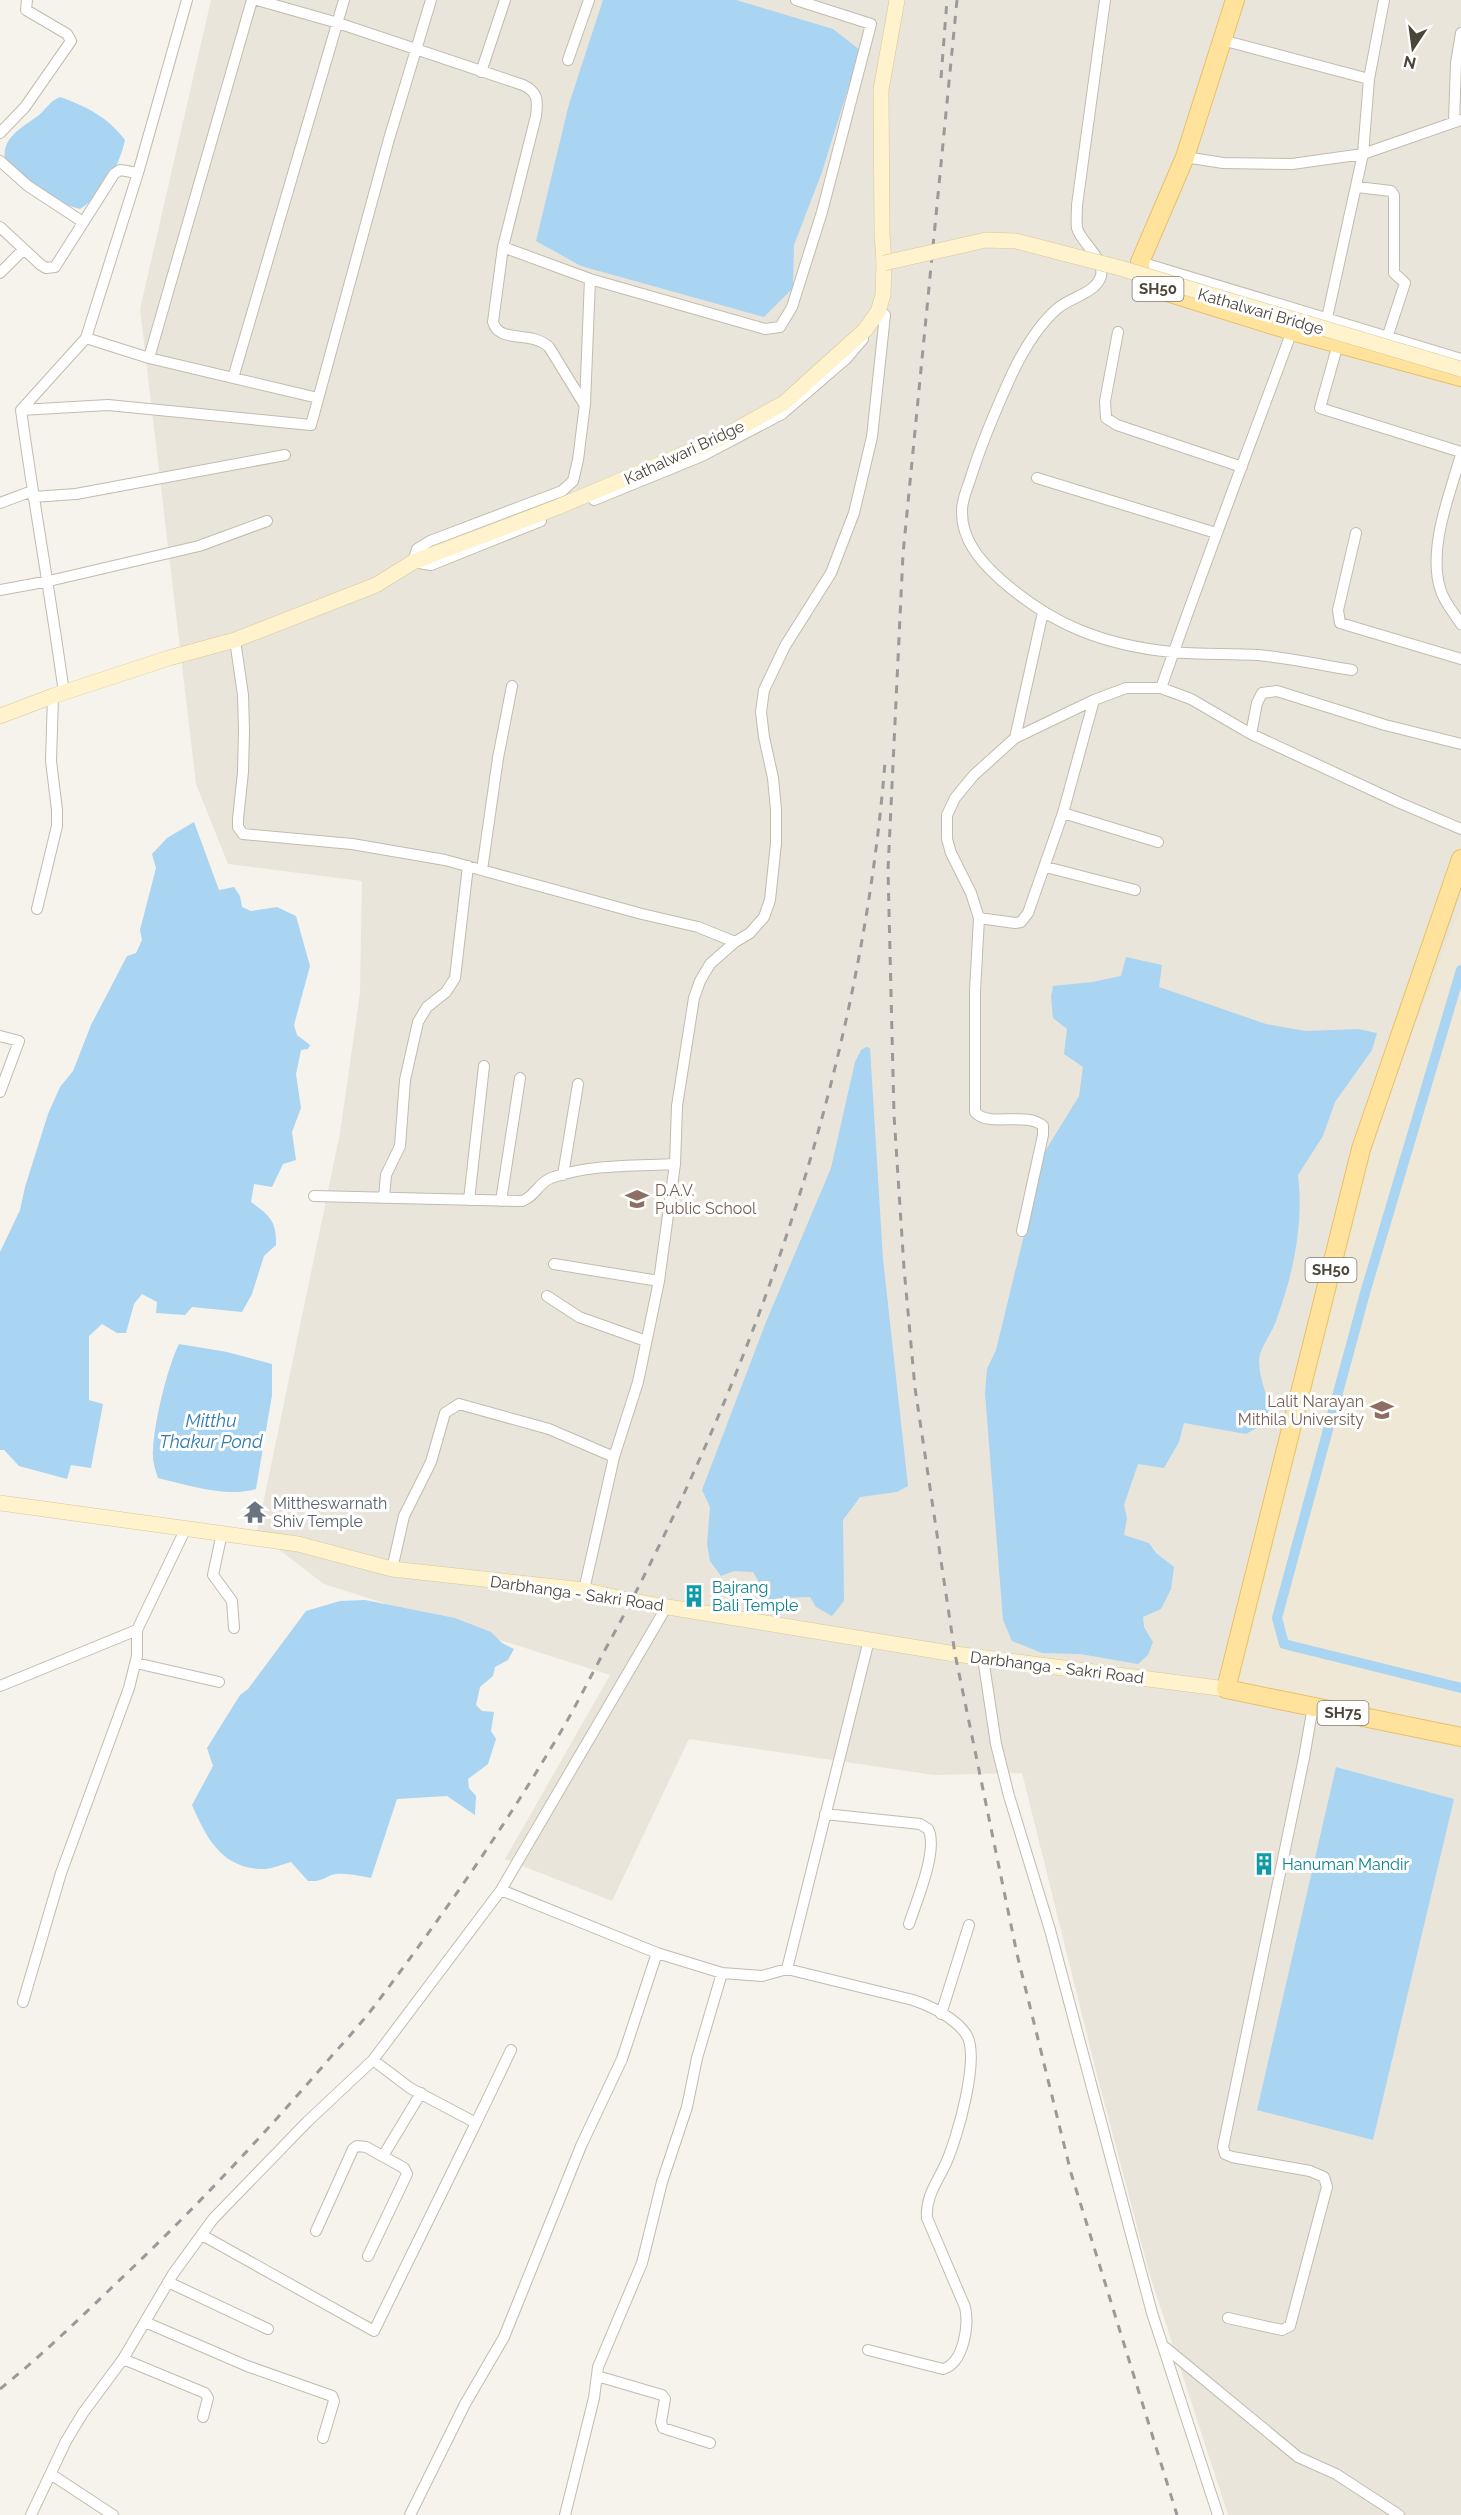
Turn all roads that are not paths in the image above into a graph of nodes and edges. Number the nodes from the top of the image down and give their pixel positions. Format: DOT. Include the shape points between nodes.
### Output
graph roads {
  1 [pos="27,0"];
  2 [pos="187,0"];
  3 [pos="252,0"];
  4 [pos="257,0"];
  5 [pos="344,0"];
  6 [pos="431,0"];
  7 [pos="505,0"];
  8 [pos="590,0"];
  9 [pos="796,0"];
  10 [pos="897,0"];
  11 [pos="1105,0"];
  12 [pos="1234,0"];
  13 [pos="1384,0"];
  14 [pos="338,23"];
  15 [pos="1461,33"];
  16 [pos="1222,40"];
  17 [pos="417,50"];
  18 [pos="1459,53"];
  19 [pos="568,60"];
  20 [pos="481,72"];
  21 [pos="1369,79"];
  22 [pos="1458,121"];
  23 [pos="0,133"];
  24 [pos="1363,154"];
  25 [pos="1185,157"];
  26 [pos="0,161"];
  27 [pos="138,173"];
  28 [pos="1357,186"];
  29 [pos="83,222"];
  30 [pos="0,227"];
  31 [pos="503,248"];
  32 [pos="24,249"];
  33 [pos="884,262"];
  34 [pos="1140,262"];
  35 [pos="0,273"];
  36 [pos="590,279"];
  37 [pos="1327,318"];
  38 [pos="1292,331"];
  39 [pos="1119,332"];
  40 [pos="86,338"];
  41 [pos="1387,338"];
  42 [pos="1338,344"];
  43 [pos="149,358"];
  44 [pos="1461,359"];
  45 [pos="1461,369"];
  46 [pos="1461,377"];
  47 [pos="232,378"];
  48 [pos="318,398"];
  49 [pos="585,404"];
  50 [pos="21,410"];
  51 [pos="1461,453"];
  52 [pos="285,455"];
  53 [pos="1242,467"];
  54 [pos="1037,478"];
  55 [pos="33,494"];
  56 [pos="0,503"];
  57 [pos="267,521"];
  58 [pos="1216,533"];
  59 [pos="1356,533"];
  60 [pos="413,562"];
  61 [pos="49,581"];
  62 [pos="0,590"];
  63 [pos="1043,612"];
  64 [pos="1461,624"];
  65 [pos="235,640"];
  66 [pos="1173,652"];
  67 [pos="1461,659"];
  68 [pos="1352,670"];
  69 [pos="512,686"];
  70 [pos="1161,688"];
  71 [pos="58,694"];
  72 [pos="1094,700"];
  73 [pos="0,716"];
  74 [pos="1251,734"];
  75 [pos="1015,738"];
  76 [pos="1461,744"];
  77 [pos="1063,813"];
  78 [pos="1461,829"];
  79 [pos="1158,842"];
  80 [pos="1461,859"];
  81 [pos="468,866"];
  82 [pos="1046,867"];
  83 [pos="482,870"];
  84 [pos="1135,890"];
  85 [pos="37,909"];
  86 [pos="979,918"];
  87 [pos="735,942"];
  88 [pos="0,1036"];
  89 [pos="484,1066"];
  90 [pos="520,1078"];
  91 [pos="578,1084"];
  92 [pos="0,1092"];
  93 [pos="675,1164"];
  94 [pos="563,1175"];
  95 [pos="314,1196"];
  96 [pos="384,1198"];
  97 [pos="469,1200"];
  98 [pos="501,1201"];
  99 [pos="1022,1231"];
  100 [pos="554,1264"];
  101 [pos="659,1281"];
  102 [pos="547,1296"];
  103 [pos="646,1341"];
  104 [pos="614,1457"];
  105 [pos="0,1503"];
  106 [pos="186,1528"];
  107 [pos="222,1533"];
  108 [pos="392,1569"];
  109 [pos="584,1590"];
  110 [pos="667,1606"];
  111 [pos="234,1628"];
  112 [pos="137,1630"];
  113 [pos="869,1640"];
  114 [pos="983,1658"];
  115 [pos="136,1663"];
  116 [pos="219,1682"];
  117 [pos="0,1686"];
  118 [pos="1226,1689"];
  119 [pos="1312,1707"];
  120 [pos="1461,1737"];
  121 [pos="825,1814"];
  122 [pos="501,1890"];
  123 [pos="909,1924"];
  124 [pos="969,1925"];
  125 [pos="657,1953"];
  126 [pos="787,1969"];
  127 [pos="722,1973"];
  128 [pos="23,2002"];
  129 [pos="941,2014"];
  130 [pos="511,2050"];
  131 [pos="373,2060"];
  132 [pos="421,2093"];
  133 [pos="476,2123"];
  134 [pos="383,2156"];
  135 [pos="315,2231"];
  136 [pos="202,2235"];
  137 [pos="368,2256"];
  138 [pos="168,2282"];
  139 [pos="1228,2318"];
  140 [pos="146,2322"];
  141 [pos="268,2329"];
  142 [pos="1165,2347"];
  143 [pos="868,2350"];
  144 [pos="123,2359"];
  145 [pos="597,2376"];
  146 [pos="203,2417"];
  147 [pos="323,2438"];
  148 [pos="710,2443"];
  149 [pos="52,2475"];
  150 [pos="32,2515"];
  151 [pos="113,2515"];
  152 [pos="410,2515"];
  153 [pos="565,2515"];
  154 [pos="1218,2515"];
  155 [pos="1399,2515"];
  1 -- 23 [label="street" via="26,10 67,34 71,41 25,107"];
  2 -- 27 [label="street"];
  3 -- 43 [label="street"];
  4 -- 14 [label="street"];
  5 -- 14 [label="street"];
  6 -- 17 [label="street"];
  7 -- 20 [label="street"];
  8 -- 19 [label="street"];
  9 -- 36 [label="street" via="871,24 822,212 784,322 776,329 765,329"];
  10 -- 33 [label="main road, Kathalwari Bridge" via="881,90"];
  11 -- 63 [label="street" via="1077,205 1077,227 1101,276 1088,290 1058,308 1024,347 989,428 962,509 968,540 984,564"];
  12 -- 16 [label="main road, SH50"];
  13 -- 21 [label="street"];
  14 -- 17 [label="street"];
  14 -- 47 [label="street"];
  15 -- 18 [label="street"];
  16 -- 21 [label="street"];
  16 -- 25 [label="main road, SH50"];
  17 -- 20 [label="street"];
  17 -- 48 [label="street"];
  18 -- 22 [label="street"];
  20 -- 31 [label="street" via="524,85 537,98 536,116"];
  21 -- 24 [label="street"];
  22 -- 24 [label="street"];
  24 -- 25 [label="street" via="1270,165"];
  24 -- 28 [label="street"];
  25 -- 34 [label="main road, SH50"];
  26 -- 29 [label="street" via="28,186"];
  27 -- 29 [label="street" via="120,170 114,174"];
  27 -- 40 [label="street"];
  28 -- 37 [label="street"];
  28 -- 41 [label="street" via="1389,190 1394,195 1394,273 1405,283"];
  29 -- 32 [label="street" via="55,267 46,268"];
  30 -- 32 [label="street"];
  31 -- 36 [label="street"];
  31 -- 49 [label="street" via="495,328 505,335 542,341"];
  32 -- 35 [label="street"];
  33 -- 45 [label="main road, Kathalwari Bridge, bridge" via="986,240 1016,241"];
  33 -- 60 [label="main road, Kathalwari Bridge" via="883,295 873,321 784,403 719,439 568,503"];
  34 -- 37 [label="street"];
  34 -- 38 [label="main road, SH50" via="1141,278 1151,287"];
  36 -- 49 [label="street"];
  37 -- 41 [label="street"];
  38 -- 42 [label="main road, SH50"];
  38 -- 53 [label="street"];
  39 -- 53 [label="street" via="1105,401 1106,418"];
  40 -- 43 [label="street"];
  40 -- 50 [label="street"];
  41 -- 44 [label="street"];
  42 -- 46 [label="main road, SH50"];
  42 -- 51 [label="street" via="1320,408"];
  43 -- 47 [label="street"];
  47 -- 48 [label="street"];
  48 -- 50 [label="street" via="311,425 108,405"];
  49 -- 60 [label="street" via="576,474 569,486 430,542 417,549"];
  50 -- 55 [label="street"];
  51 -- 64 [label="street" via="1439,536 1438,565 1440,588"];
  52 -- 55 [label="street" via="76,494"];
  53 -- 58 [label="street"];
  54 -- 58 [label="street"];
  55 -- 56 [label="street"];
  55 -- 61 [label="street"];
  57 -- 61 [label="street" via="199,546"];
  58 -- 66 [label="street"];
  59 -- 67 [label="street" via="1338,610 1340,623"];
  60 -- 65 [label="main road, Kathalwari Bridge" via="376,585"];
  60 -- 87 [label="street" via="431,565 702,456 782,414 846,359 885,315 872,437 854,513 831,573 785,646 764,690 762,720 776,810 771,891 765,917"];
  61 -- 62 [label="street"];
  61 -- 71 [label="street"];
  63 -- 66 [label="street" via="1079,632 1121,645"];
  63 -- 75 [label="street"];
  65 -- 71 [label="main road, Kathalwari Bridge"];
  65 -- 81 [label="street" via="243,695 240,831 249,836 352,844"];
  66 -- 68 [label="street" via="1258,655"];
  66 -- 70 [label="street"];
  69 -- 83 [label="street"];
  70 -- 72 [label="street" via="1126,688"];
  70 -- 74 [label="street" via="1191,699"];
  71 -- 73 [label="main road, Kathalwari Bridge"];
  71 -- 85 [label="street" via="51,760 57,826"];
  72 -- 75 [label="street"];
  72 -- 77 [label="street"];
  74 -- 76 [label="street" via="1262,693 1277,692"];
  74 -- 78 [label="street"];
  75 -- 86 [label="street" via="974,775 947,815 951,853"];
  77 -- 79 [label="street"];
  77 -- 82 [label="street"];
  80 -- 118 [label="main road, SH50" via="1361,1149"];
  81 -- 83 [label="street"];
  81 -- 96 [label="street" via="455,978 418,1022 405,1080 400,1146 386,1175"];
  82 -- 84 [label="street"];
  82 -- 86 [label="street" via="1021,922"];
  83 -- 87 [label="street" via="698,927"];
  86 -- 99 [label="street" via="975,1112 982,1118 1038,1122 1044,1129"];
  87 -- 93 [label="street" via="710,964 694,998 677,1106"];
  88 -- 92 [label="street" via="19,1041"];
  89 -- 97 [label="street"];
  90 -- 98 [label="street"];
  91 -- 94 [label="street"];
  93 -- 94 [label="street" via="619,1166"];
  93 -- 101 [label="street"];
  94 -- 98 [label="street" via="543,1182 528,1199"];
  95 -- 96 [label="street"];
  96 -- 97 [label="street"];
  97 -- 98 [label="street"];
  100 -- 101 [label="street"];
  101 -- 103 [label="street"];
  102 -- 103 [label="street" via="579,1317"];
  103 -- 104 [label="street" via="638,1383"];
  104 -- 108 [label="street" via="549,1429 459,1404 445,1413 431,1462 404,1516"];
  104 -- 109 [label="street"];
  105 -- 106 [label="main road, Darbhanga - Sakri Road"];
  106 -- 107 [label="main road, Darbhanga - Sakri Road"];
  106 -- 112 [label="street"];
  107 -- 108 [label="main road, Darbhanga - Sakri Road" via="298,1544"];
  107 -- 111 [label="street" via="213,1575 232,1601"];
  108 -- 109 [label="main road, Darbhanga - Sakri Road"];
  109 -- 110 [label="main road, Darbhanga - Sakri Road"];
  110 -- 113 [label="main road, Darbhanga - Sakri Road"];
  110 -- 122 [label="street"];
  112 -- 115 [label="street"];
  112 -- 117 [label="street"];
  113 -- 114 [label="main road, Darbhanga - Sakri Road"];
  113 -- 121 [label="street"];
  114 -- 118 [label="main road, Darbhanga - Sakri Road"];
  114 -- 142 [label="street" via="996,1744 1009,1796 1050,1930 1152,2313"];
  115 -- 116 [label="street"];
  115 -- 128 [label="street" via="61,1873"];
  118 -- 119 [label="main road, SH75"];
  119 -- 120 [label="main road, SH75"];
  119 -- 139 [label="street" via="1223,2148 1228,2156 1320,2175 1327,2182 1326,2195 1290,2325 1282,2330"];
  121 -- 123 [label="street" via="920,1824 928,1829 928,1861"];
  121 -- 126 [label="street"];
  122 -- 125 [label="street"];
  122 -- 131 [label="street"];
  124 -- 129 [label="street"];
  125 -- 127 [label="street"];
  125 -- 152 [label="street" via="622,2059 581,2146 504,2337 465,2404"];
  126 -- 127 [label="street" via="762,1976"];
  126 -- 129 [label="street" via="913,2000"];
  127 -- 145 [label="street" via="642,2263 599,2361"];
  129 -- 143 [label="street" via="966,2034 972,2056 952,2150 926,2209 968,2317 965,2339 953,2364 943,2369"];
  130 -- 133 [label="street"];
  131 -- 132 [label="street"];
  131 -- 136 [label="street" via="229,2201"];
  132 -- 133 [label="street"];
  132 -- 134 [label="street"];
  133 -- 136 [label="street" via="374,2331"];
  134 -- 135 [label="street" via="355,2146"];
  134 -- 137 [label="street" via="407,2174"];
  136 -- 138 [label="street"];
  138 -- 140 [label="street"];
  138 -- 141 [label="street"];
  140 -- 144 [label="street"];
  140 -- 147 [label="street" via="247,2366 332,2396 334,2401"];
  142 -- 154 [label="street"];
  142 -- 155 [label="street" via="1298,2457 1336,2474"];
  144 -- 146 [label="street" via="205,2393 208,2398"];
  144 -- 149 [label="street" via="72,2431"];
  145 -- 148 [label="street" via="662,2395 663,2428"];
  145 -- 153 [label="street"];
  149 -- 150 [label="street"];
  149 -- 151 [label="street"];
}
